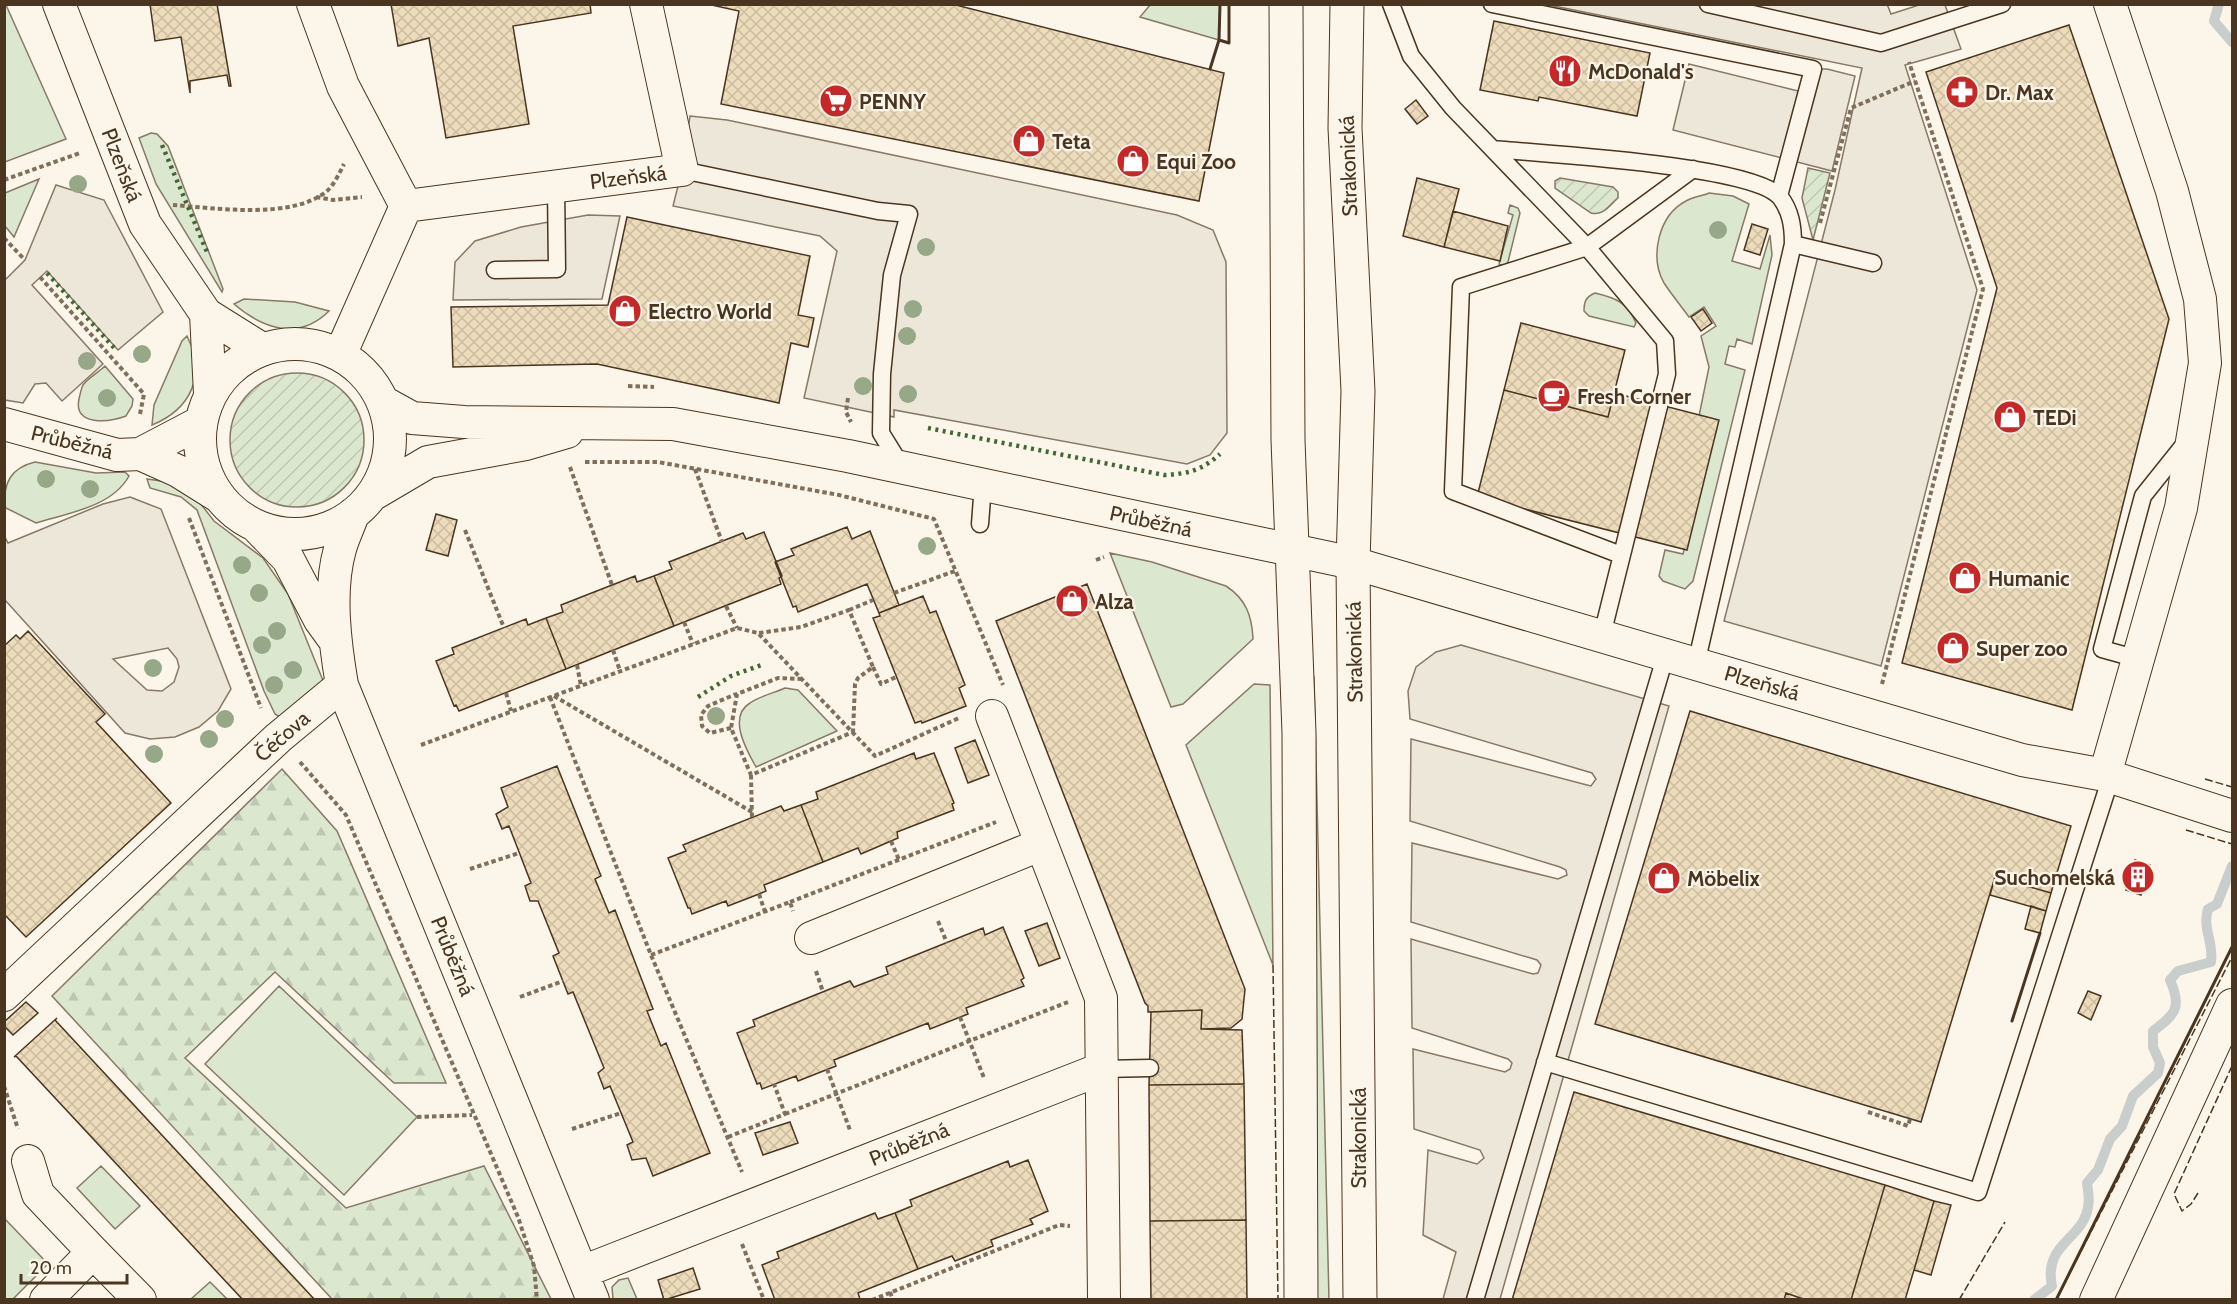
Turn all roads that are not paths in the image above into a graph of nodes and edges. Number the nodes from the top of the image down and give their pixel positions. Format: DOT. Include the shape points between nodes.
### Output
graph roads {
  1 [pos="59,4"];
  2 [pos="313,4"];
  3 [pos="646,4"];
  4 [pos="1286,4"];
  5 [pos="1347,4"];
  6 [pos="1391,4"];
  7 [pos="1492,4"];
  8 [pos="1708,4"];
  9 [pos="2002,4"];
  10 [pos="2110,4"];
  11 [pos="1494,149"];
  12 [pos="1693,169"];
  13 [pos="682,170"];
  14 [pos="556,186"];
  15 [pos="1779,196"];
  16 [pos="401,197"];
  17 [pos="1793,244"];
  18 [pos="1587,247"];
  19 [pos="1873,263"];
  20 [pos="495,270"];
  21 [pos="206,314"];
  22 [pos="262,349"];
  23 [pos="340,355"];
  24 [pos="383,402"];
  25 [pos="205,408"];
  26 [pos="602,423"];
  27 [pos="4,424"];
  28 [pos="140,454"];
  29 [pos="902,467"];
  30 [pos="997,488"];
  31 [pos="218,496"];
  32 [pos="363,505"];
  33 [pos="980,524"];
  34 [pos="256,526"];
  35 [pos="1292,551"];
  36 [pos="1621,555"];
  37 [pos="1353,563"];
  38 [pos="1602,635"];
  39 [pos="333,638"];
  40 [pos="1666,654"];
  41 [pos="1696,664"];
  42 [pos="342,685"];
  43 [pos="979,715"];
  44 [pos="2108,776"];
  45 [pos="2232,816"];
  46 [pos="1040,845"];
  47 [pos="807,940"];
  48 [pos="4,995"];
  49 [pos="2232,1005"];
  50 [pos="1545,1062"];
  51 [pos="1150,1068"];
  52 [pos="1101,1069"];
  53 [pos="28,1161"];
  54 [pos="93,1252"];
  55 [pos="588,1286"];
  56 [pos="46,1299"];
  57 [pos="140,1299"];
  58 [pos="1104,1299"];
  59 [pos="1301,1299"];
  60 [pos="1360,1299"];
  61 [pos="1475,1299"];
  62 [pos="2096,1299"];
  1 -- 21 [label="street, Plzeňská" via="145,224"];
  2 -- 16 [label="street" via="343,86"];
  3 -- 13 [label="street, Plzeňská"];
  4 -- 35 [label="main road"];
  5 -- 37 [label="main road, Strakonická" via="1345,128 1358,391"];
  6 -- 11 [label="lane" via="1411,56 1453,108"];
  7 -- 15 [label="lane" via="1814,69"];
  8 -- 9 [label="lane" via="1881,43"];
  10 -- 44 [label="street" via="2172,191 2200,299 2205,363 2181,508"];
  11 -- 12 [label="lane"];
  11 -- 18 [label="lane"];
  12 -- 15 [label="lane" via="1751,181"];
  12 -- 18 [label="lane"];
  13 -- 14 [label="street, Plzeňská"];
  13 -- 29 [label="lane" via="909,214 892,275 882,374 881,433"];
  14 -- 16 [label="street, Plzeňská"];
  14 -- 20 [label="lane" via="557,269"];
  15 -- 17 [label="lane" via="1792,219"];
  16 -- 23 [label="street"];
  17 -- 19 [label="lane"];
  17 -- 41 [label="lane"];
  18 -- 36 [label="lane" via="1665,341 1667,374"];
  18 -- 36 [label="lane" via="1461,287 1453,490"];
  21 -- 22 [label="street, Plzeňská"];
  21 -- 25 [label="street"];
  22 -- 23 [label="street" via="301,344"];
  22 -- 25 [label="street" via="228,370"];
  23 -- 24 [label="street" via="372,383"];
  24 -- 26 [label="street" via="412,418"];
  24 -- 32 [label="street" via="390,445 384,471"];
  25 -- 28 [label="street, Průběžná"];
  25 -- 31 [label="street" via="200,451 206,475"];
  26 -- 29 [label="street" via="673,424"];
  26 -- 32 [label="street" via="526,444 428,462"];
  27 -- 28 [label="street, Průběžná" via="117,455"];
  28 -- 31 [label="street, Průběžná" via="178,471"];
  29 -- 30 [label="street"];
  30 -- 33 [label="lane"];
  30 -- 35 [label="street, Průběžná"];
  31 -- 34 [label="street"];
  32 -- 34 [label="street" via="330,528 304,534 279,533"];
  32 -- 39 [label="street, Průběžná" via="339,551"];
  34 -- 39 [label="street, Průběžná" via="288,559"];
  35 -- 37 [label="street, Plzeňská"];
  35 -- 59 [label="main road" via="1299,733"];
  36 -- 38 [label="lane"];
  37 -- 38 [label="street, Plzeňská"];
  37 -- 60 [label="main road, Strakonická"];
  38 -- 40 [label="street, Plzeňská"];
  39 -- 42 [label="street, Průběžná"];
  40 -- 41 [label="street, Plzeňská"];
  40 -- 50 [label="lane"];
  41 -- 44 [label="street, Plzeňská" via="2022,760"];
  42 -- 48 [label="street, Čéčova" via="223,789"];
  42 -- 55 [label="street, Průběžná"];
  43 -- 46 [label="street" via="1027,810"];
  44 -- 45 [label="street, Plzeňská"];
  44 -- 50 [label="lane" via="1978,1192"];
  46 -- 47 [label="street"];
  46 -- 52 [label="street" via="1099,990"];
  49 -- 62 [label="street"];
  50 -- 61 [label="lane"];
  51 -- 52 [label="lane"];
  52 -- 55 [label="street, Průběžná" via="743,1209"];
  52 -- 58 [label="street"];
  53 -- 54 [label="street" via="38,1194"];
  54 -- 56 [label="street"];
  54 -- 57 [label="street"];
}
